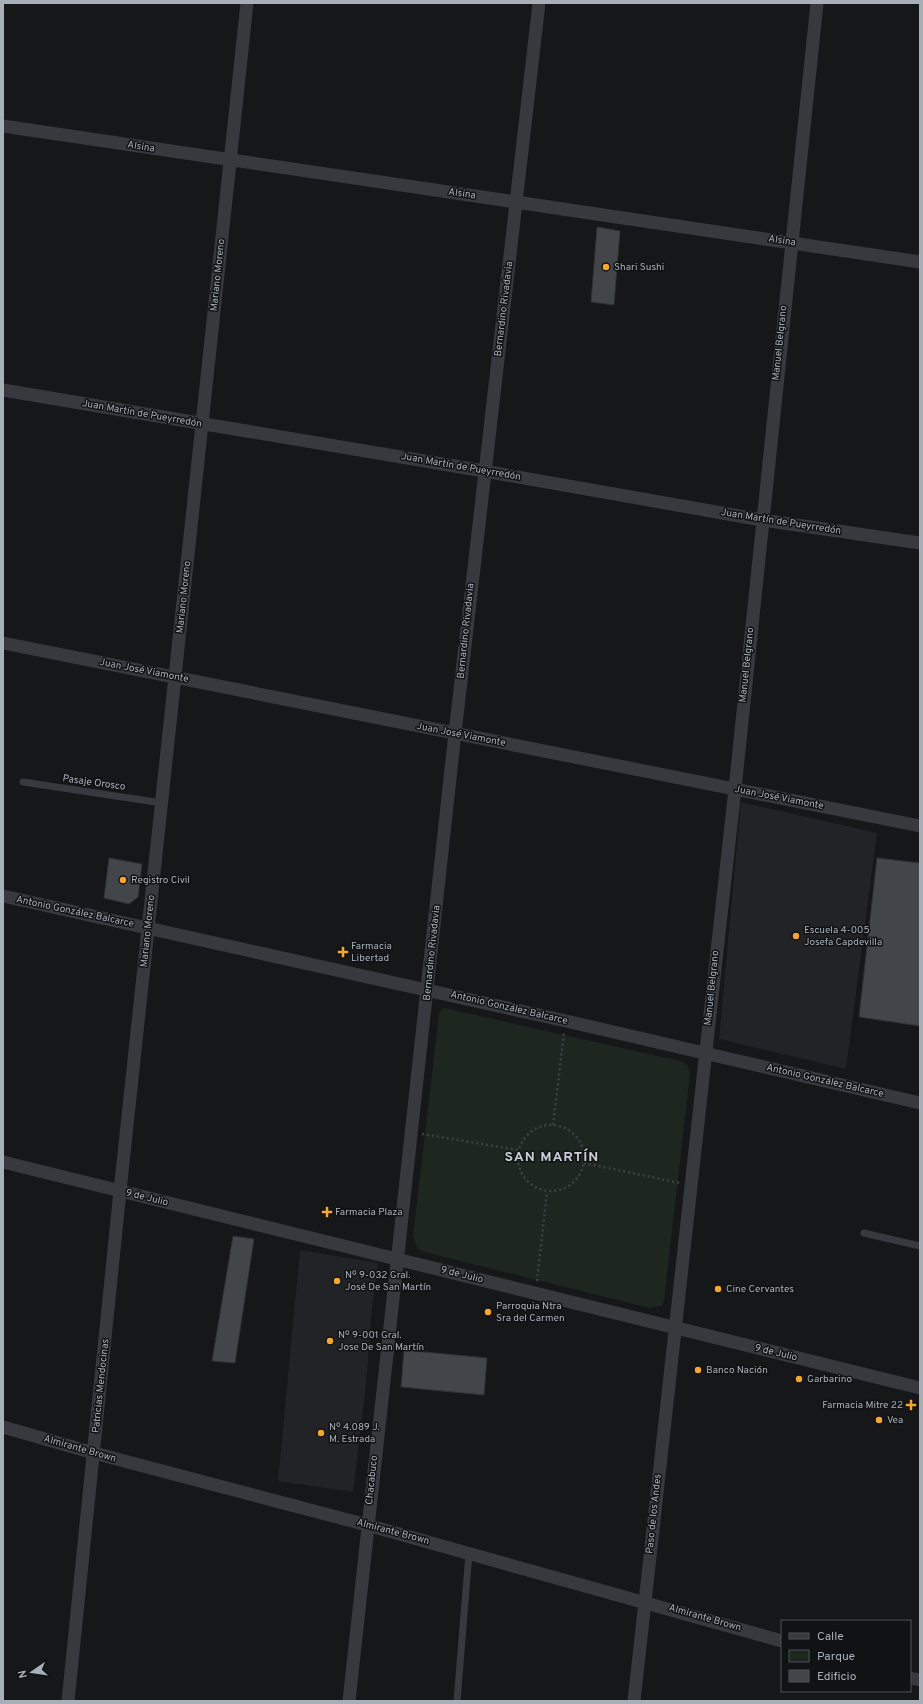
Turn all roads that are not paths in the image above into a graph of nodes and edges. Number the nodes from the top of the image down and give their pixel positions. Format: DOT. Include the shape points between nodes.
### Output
graph roads {
  1 [pos="247,3"];
  2 [pos="539,3"];
  3 [pos="817,3"];
  4 [pos="3,126"];
  5 [pos="230,161"];
  6 [pos="517,202"];
  7 [pos="791,242"];
  8 [pos="920,262"];
  9 [pos="3,390"];
  10 [pos="202,424"];
  11 [pos="484,471"];
  12 [pos="762,520"];
  13 [pos="920,543"];
  14 [pos="3,642"];
  15 [pos="175,677"];
  16 [pos="455,733"];
  17 [pos="23,782"];
  18 [pos="735,789"];
  19 [pos="162,803"];
  20 [pos="920,826"];
  21 [pos="3,896"];
  22 [pos="149,928"];
  23 [pos="428,990"];
  24 [pos="705,1053"];
  25 [pos="916,1100"];
  26 [pos="3,1162"];
  27 [pos="120,1191"];
  28 [pos="864,1234"];
  29 [pos="920,1246"];
  30 [pos="396,1259"];
  31 [pos="675,1328"];
  32 [pos="920,1388"];
  33 [pos="3,1427"];
  34 [pos="94,1453"];
  35 [pos="367,1525"];
  36 [pos="469,1553"];
  37 [pos="645,1601"];
  38 [pos="781,1641"];
  39 [pos="68,1701"];
  40 [pos="349,1701"];
  41 [pos="457,1701"];
  42 [pos="634,1701"];
  1 -- 5 [label="street, Mariano Moreno"];
  2 -- 6 [label="street, Bernardino Rivadavia"];
  3 -- 7 [label="street, Manuel Belgrano"];
  4 -- 5 [label="street, Alsina"];
  5 -- 6 [label="street, Alsina"];
  5 -- 10 [label="street, Mariano Moreno"];
  6 -- 7 [label="street, Alsina"];
  6 -- 11 [label="street, Bernardino Rivadavia"];
  7 -- 8 [label="street, Alsina"];
  7 -- 12 [label="street, Manuel Belgrano"];
  9 -- 10 [label="street, Juan Martín de Pueyrredón"];
  10 -- 11 [label="street, Juan Martín de Pueyrredón"];
  10 -- 15 [label="street, Mariano Moreno"];
  11 -- 12 [label="street, Juan Martín de Pueyrredón"];
  11 -- 16 [label="street, Bernardino Rivadavia"];
  12 -- 13 [label="street, Juan Martín de Pueyrredón"];
  12 -- 18 [label="street, Manuel Belgrano"];
  14 -- 15 [label="street, Juan José Viamonte"];
  15 -- 16 [label="street, Juan José Viamonte"];
  15 -- 19 [label="street, Mariano Moreno"];
  16 -- 18 [label="street, Juan José Viamonte"];
  16 -- 23 [label="street, Bernardino Rivadavia"];
  17 -- 19 [label="lane, Pasaje Orosco"];
  18 -- 20 [label="street, Juan José Viamonte"];
  18 -- 24 [label="street, Manuel Belgrano"];
  19 -- 22 [label="street, Mariano Moreno"];
  21 -- 22 [label="street, Antonio González Balcarce"];
  22 -- 23 [label="street, Antonio González Balcarce"];
  22 -- 27 [label="street, Mariano Moreno"];
  23 -- 24 [label="street, Antonio González Balcarce"];
  23 -- 30 [label="street, Bernardino Rivadavia"];
  24 -- 25 [label="street, Antonio González Balcarce"];
  24 -- 31 [label="street, Manuel Belgrano"];
  26 -- 27 [label="street, 9 de Julio"];
  27 -- 30 [label="street, 9 de Julio"];
  27 -- 34 [label="street, Patricias Mendocinas"];
  28 -- 29 [label="lane"];
  30 -- 31 [label="street, 9 de Julio"];
  30 -- 35 [label="street, Chacabuco"];
  31 -- 32 [label="street, 9 de Julio"];
  31 -- 37 [label="street, Paso de los Andes"];
  33 -- 34 [label="street, Almirante Brown"];
  34 -- 35 [label="street, Almirante Brown"];
  34 -- 39 [label="street, Patricias Mendocinas"];
  35 -- 36 [label="street, Almirante Brown"];
  35 -- 40 [label="street, Chacabuco"];
  36 -- 37 [label="street, Almirante Brown"];
  36 -- 41 [label="lane"];
  37 -- 38 [label="street, Almirante Brown"];
  37 -- 42 [label="street, Paso de los Andes"];
}
